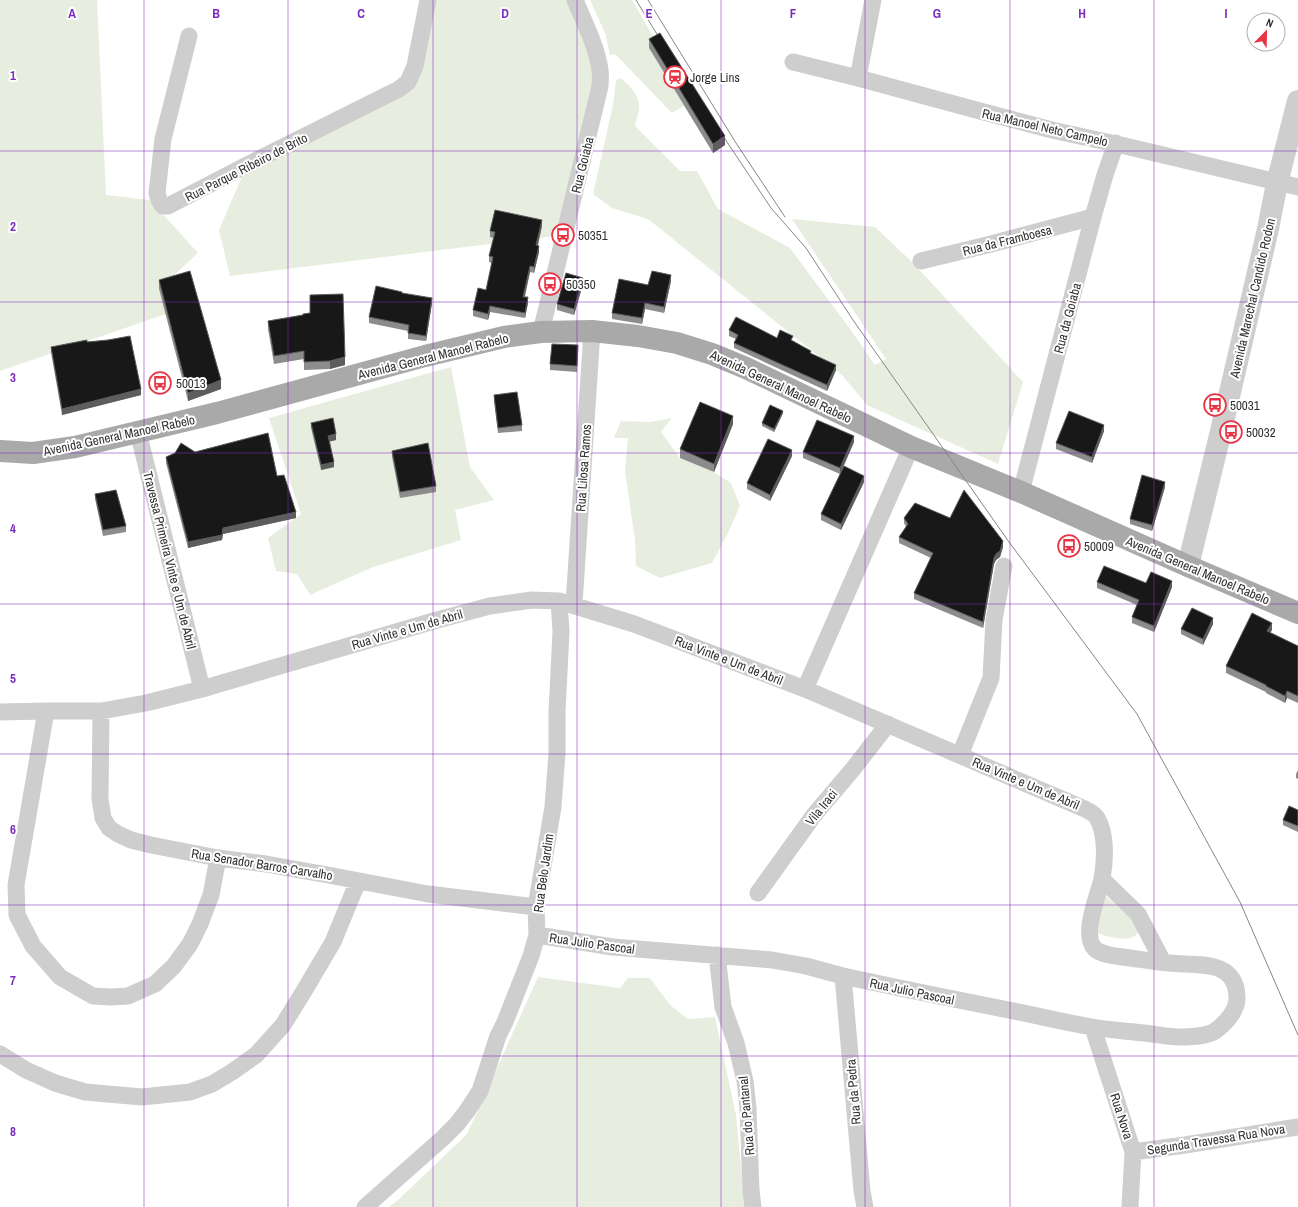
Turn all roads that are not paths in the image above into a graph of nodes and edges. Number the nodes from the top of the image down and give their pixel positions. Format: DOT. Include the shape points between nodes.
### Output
graph roads {
  1 [pos="428,0"];
  2 [pos="575,0"];
  3 [pos="873,0"];
  4 [pos="189,36"];
  5 [pos="793,62"];
  6 [pos="858,78"];
  7 [pos="1298,101"];
  8 [pos="1116,144"];
  9 [pos="1277,183"];
  10 [pos="1298,187"];
  11 [pos="1093,217"];
  12 [pos="921,261"];
  13 [pos="592,331"];
  14 [pos="541,332"];
  15 [pos="138,432"];
  16 [pos="911,447"];
  17 [pos="0,451"];
  18 [pos="1021,492"];
  19 [pos="1004,566"];
  20 [pos="1188,566"];
  21 [pos="567,602"];
  22 [pos="1298,613"];
  23 [pos="202,689"];
  24 [pos="805,689"];
  25 [pos="46,711"];
  26 [pos="101,711"];
  27 [pos="0,712"];
  28 [pos="888,724"];
  29 [pos="960,755"];
  30 [pos="218,858"];
  31 [pos="1102,879"];
  32 [pos="358,880"];
  33 [pos="758,892"];
  34 [pos="536,906"];
  35 [pos="537,935"];
  36 [pos="717,955"];
  37 [pos="1163,962"];
  38 [pos="1225,971"];
  39 [pos="843,976"];
  40 [pos="1093,1028"];
  41 [pos="0,1054"];
  42 [pos="1298,1126"];
  43 [pos="1133,1152"];
  44 [pos="365,1207"];
  45 [pos="753,1207"];
  46 [pos="865,1207"];
  47 [pos="1130,1207"];
  1 -- 4 [label="street, Rua Parque Ribeiro de Brito" via="415,66 408,82 399,89 168,206 163,206 157,193 163,139"];
  2 -- 14 [label="street, Rua Goiaba" via="598,59 601,71 600,86"];
  3 -- 6 [label="street"];
  5 -- 6 [label="street, Rua Manoel Neto Campelo"];
  6 -- 8 [label="street, Rua Manoel Neto Campelo" via="1052,130"];
  7 -- 9 [label="street, Avenida Marechal Candido Rodon"];
  8 -- 9 [label="street, Rua Manoel Neto Campelo"];
  8 -- 11 [label="street, Rua da Goiaba"];
  9 -- 10 [label="street, Rua Manoel Neto Campelo"];
  9 -- 20 [label="street, Avenida Marechal Candido Rodon"];
  11 -- 12 [label="street, Rua da Framboesa"];
  11 -- 18 [label="street, Rua da Goiaba"];
  13 -- 14 [label="main road, Avenida General Manoel Rabelo"];
  13 -- 16 [label="main road, Avenida General Manoel Rabelo" via="677,343 712,354"];
  13 -- 21 [label="street, Rua Lilosa Ramos"];
  14 -- 15 [label="main road, Avenida General Manoel Rabelo" via="465,345 217,414"];
  15 -- 17 [label="main road, Avenida General Manoel Rabelo" via="75,447 33,453"];
  15 -- 23 [label="street, Travessa Primeira Vinte e Um de Abril"];
  16 -- 18 [label="main road, Avenida General Manoel Rabelo"];
  16 -- 24 [label="street"];
  18 -- 20 [label="main road, Avenida General Manoel Rabelo"];
  19 -- 29 [label="street" via="994,620 991,678"];
  20 -- 22 [label="main road, Avenida General Manoel Rabelo"];
  21 -- 23 [label="street, Rua Vinte e Um de Abril" via="532,600 490,606"];
  21 -- 24 [label="street, Rua Vinte e Um de Abril" via="634,624"];
  21 -- 34 [label="street, Rua Belo Jardim" via="561,631 553,808"];
  23 -- 26 [label="street, Rua Vinte e Um de Abril"];
  24 -- 28 [label="street, Rua Vinte e Um de Abril"];
  25 -- 26 [label="street, Rua Vinte e Um de Abril"];
  25 -- 27 [label="street, Rua Vinte e Um de Abril"];
  25 -- 30 [label="street" via="16,885 17,915 33,946 60,977 92,996 128,996 155,984 174,966 190,944 200,924 211,895"];
  26 -- 30 [label="street, Rua Senador Barros Carvalho" via="100,799 103,818 109,828 131,840"];
  28 -- 29 [label="street, Rua Vinte e Um de Abril"];
  28 -- 33 [label="street, Vila Iraci" via="814,815"];
  29 -- 31 [label="street, Rua Vinte e Um de Abril" via="1053,794 1097,816 1103,837"];
  30 -- 32 [label="street, Rua Senador Barros Carvalho"];
  31 -- 37 [label="street" via="1138,914"];
  31 -- 37 [label="street, Rua Vinte e Um de Abril" via="1090,919 1089,931 1095,949 1113,956"];
  32 -- 34 [label="street, Rua Senador Barros Carvalho" via="428,894"];
  32 -- 41 [label="street" via="333,942 282,1025 256,1055 212,1084 190,1092 142,1097 85,1092 55,1083 26,1070"];
  34 -- 35 [label="street, Rua Belo Jardim"];
  35 -- 36 [label="street, Rua Julio Pascoal" via="613,947"];
  35 -- 44 [label="street, Rua Belo Jardim" via="480,1091 467,1111 443,1138"];
  36 -- 39 [label="street, Rua Julio Pascoal" via="772,960"];
  36 -- 45 [label="street, Rua do Pantanal" via="724,1007 745,1080"];
  37 -- 38 [label="street, Rua Vinte e Um de Abril" via="1206,965"];
  38 -- 40 [label="street, Rua Julio Pascoal" via="1237,988 1237,999 1234,1010 1214,1032 1180,1037"];
  39 -- 40 [label="street, Rua Julio Pascoal"];
  39 -- 46 [label="street, Rua da Pedra"];
  40 -- 43 [label="street, Rua Nova"];
  42 -- 43 [label="street, Segunda Travessa Rua Nova"];
  43 -- 47 [label="street, Rua Nova"];
}
